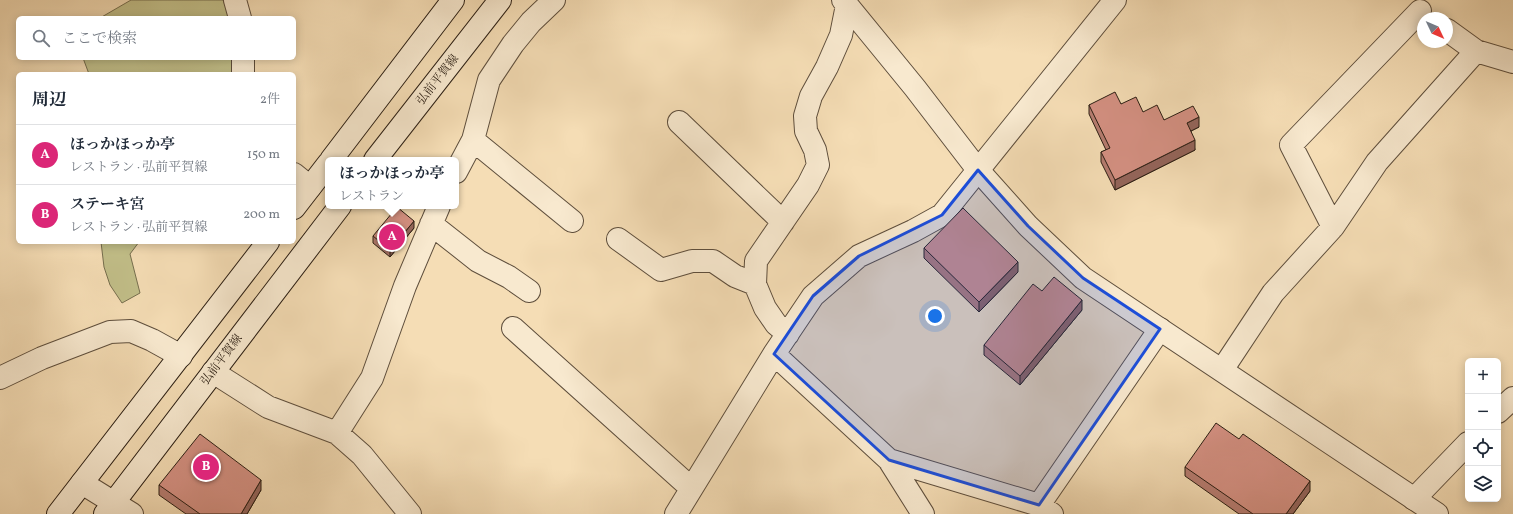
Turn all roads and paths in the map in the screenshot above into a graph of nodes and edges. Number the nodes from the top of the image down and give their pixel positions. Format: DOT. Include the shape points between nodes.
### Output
graph roads {
  1 [pos="234,0"];
  2 [pos="453,0"];
  3 [pos="500,0"];
  4 [pos="554,0"];
  5 [pos="1115,0"];
  6 [pos="845,2"];
  7 [pos="1422,10"];
  8 [pos="239,16"];
  9 [pos="1453,34"];
  10 [pos="1476,51"];
  11 [pos="243,60"];
  12 [pos="1513,62"];
  13 [pos="243,72"];
  14 [pos="678,122"];
  15 [pos="474,140"];
  16 [pos="333,157"];
  17 [pos="377,157"];
  18 [pos="325,166"];
  19 [pos="459,167"];
  20 [pos="978,170"];
  21 [pos="302,180"];
  22 [pos="296,201"];
  23 [pos="338,209"];
  24 [pos="435,215"];
  25 [pos="572,221"];
  26 [pos="783,222"];
  27 [pos="1333,227"];
  28 [pos="618,239"];
  29 [pos="266,244"];
  30 [pos="755,284"];
  31 [pos="529,291"];
  32 [pos="513,328"];
  33 [pos="1160,329"];
  34 [pos="788,334"];
  35 [pos="774,354"];
  36 [pos="181,356"];
  37 [pos="1222,370"];
  38 [pos="213,372"];
  39 [pos="0,378"];
  40 [pos="1513,398"];
  41 [pos="1501,409"];
  42 [pos="337,433"];
  43 [pos="1465,446"];
  44 [pos="889,460"];
  45 [pos="82,483"];
  46 [pos="692,488"];
  47 [pos="1414,499"];
  48 [pos="109,508"];
  49 [pos="1046,509"];
  50 [pos="58,514"];
  51 [pos="132,514"];
  52 [pos="410,514"];
  53 [pos="676,514"];
  54 [pos="923,514"];
  55 [pos="1437,514"];
  1 -- 8 [label="street"];
  2 -- 16 [label="street"];
  3 -- 17 [label="street, 弘前平賀線"];
  4 -- 15 [label="street" via="531,22 489,80"];
  5 -- 20 [label="street"];
  6 -- 20 [label="street"];
  6 -- 26 [label="street" via="841,35 811,96 805,116 806,131 816,150 818,165"];
  7 -- 27 [label="street" via="1291,145"];
  9 -- 10 [label="street"];
  10 -- 12 [label="street"];
  10 -- 27 [label="street" via="1377,162"];
  11 -- 13 [label="street"];
  14 -- 26 [label="street"];
  15 -- 19 [label="street"];
  15 -- 25 [label="street"];
  18 -- 21 [label="street"];
  20 -- 33 [label="street" via="1028,226 1083,278"];
  20 -- 34 [label="street" via="942,214 913,231 859,256 813,296"];
  21 -- 22 [label="street"];
  23 -- 38 [label="street, 弘前平賀線"];
  24 -- 31 [label="street" via="478,261"];
  24 -- 42 [label="street" via="404,286 372,378"];
  26 -- 30 [label="street" via="756,261"];
  27 -- 37 [label="street" via="1273,293"];
  28 -- 30 [label="street" via="661,270 692,261 713,261 736,276"];
  29 -- 36 [label="street"];
  30 -- 34 [label="street" via="765,308 776,324"];
  32 -- 46 [label="street"];
  33 -- 37 [label="street"];
  33 -- 49 [label="street"];
  34 -- 35 [label="street"];
  35 -- 44 [label="street"];
  35 -- 46 [label="street"];
  36 -- 39 [label="street" via="131,331 110,332 42,358"];
  36 -- 45 [label="street"];
  37 -- 47 [label="street"];
  38 -- 42 [label="street" via="268,407"];
  38 -- 48 [label="street, 弘前平賀線"];
  40 -- 41 [label="street"];
  42 -- 52 [label="street" via="362,455"];
  43 -- 47 [label="street"];
  44 -- 49 [label="street"];
  44 -- 54 [label="street"];
  45 -- 48 [label="street"];
  45 -- 50 [label="street"];
  46 -- 53 [label="street"];
  47 -- 55 [label="street"];
  48 -- 51 [label="street"];
}
